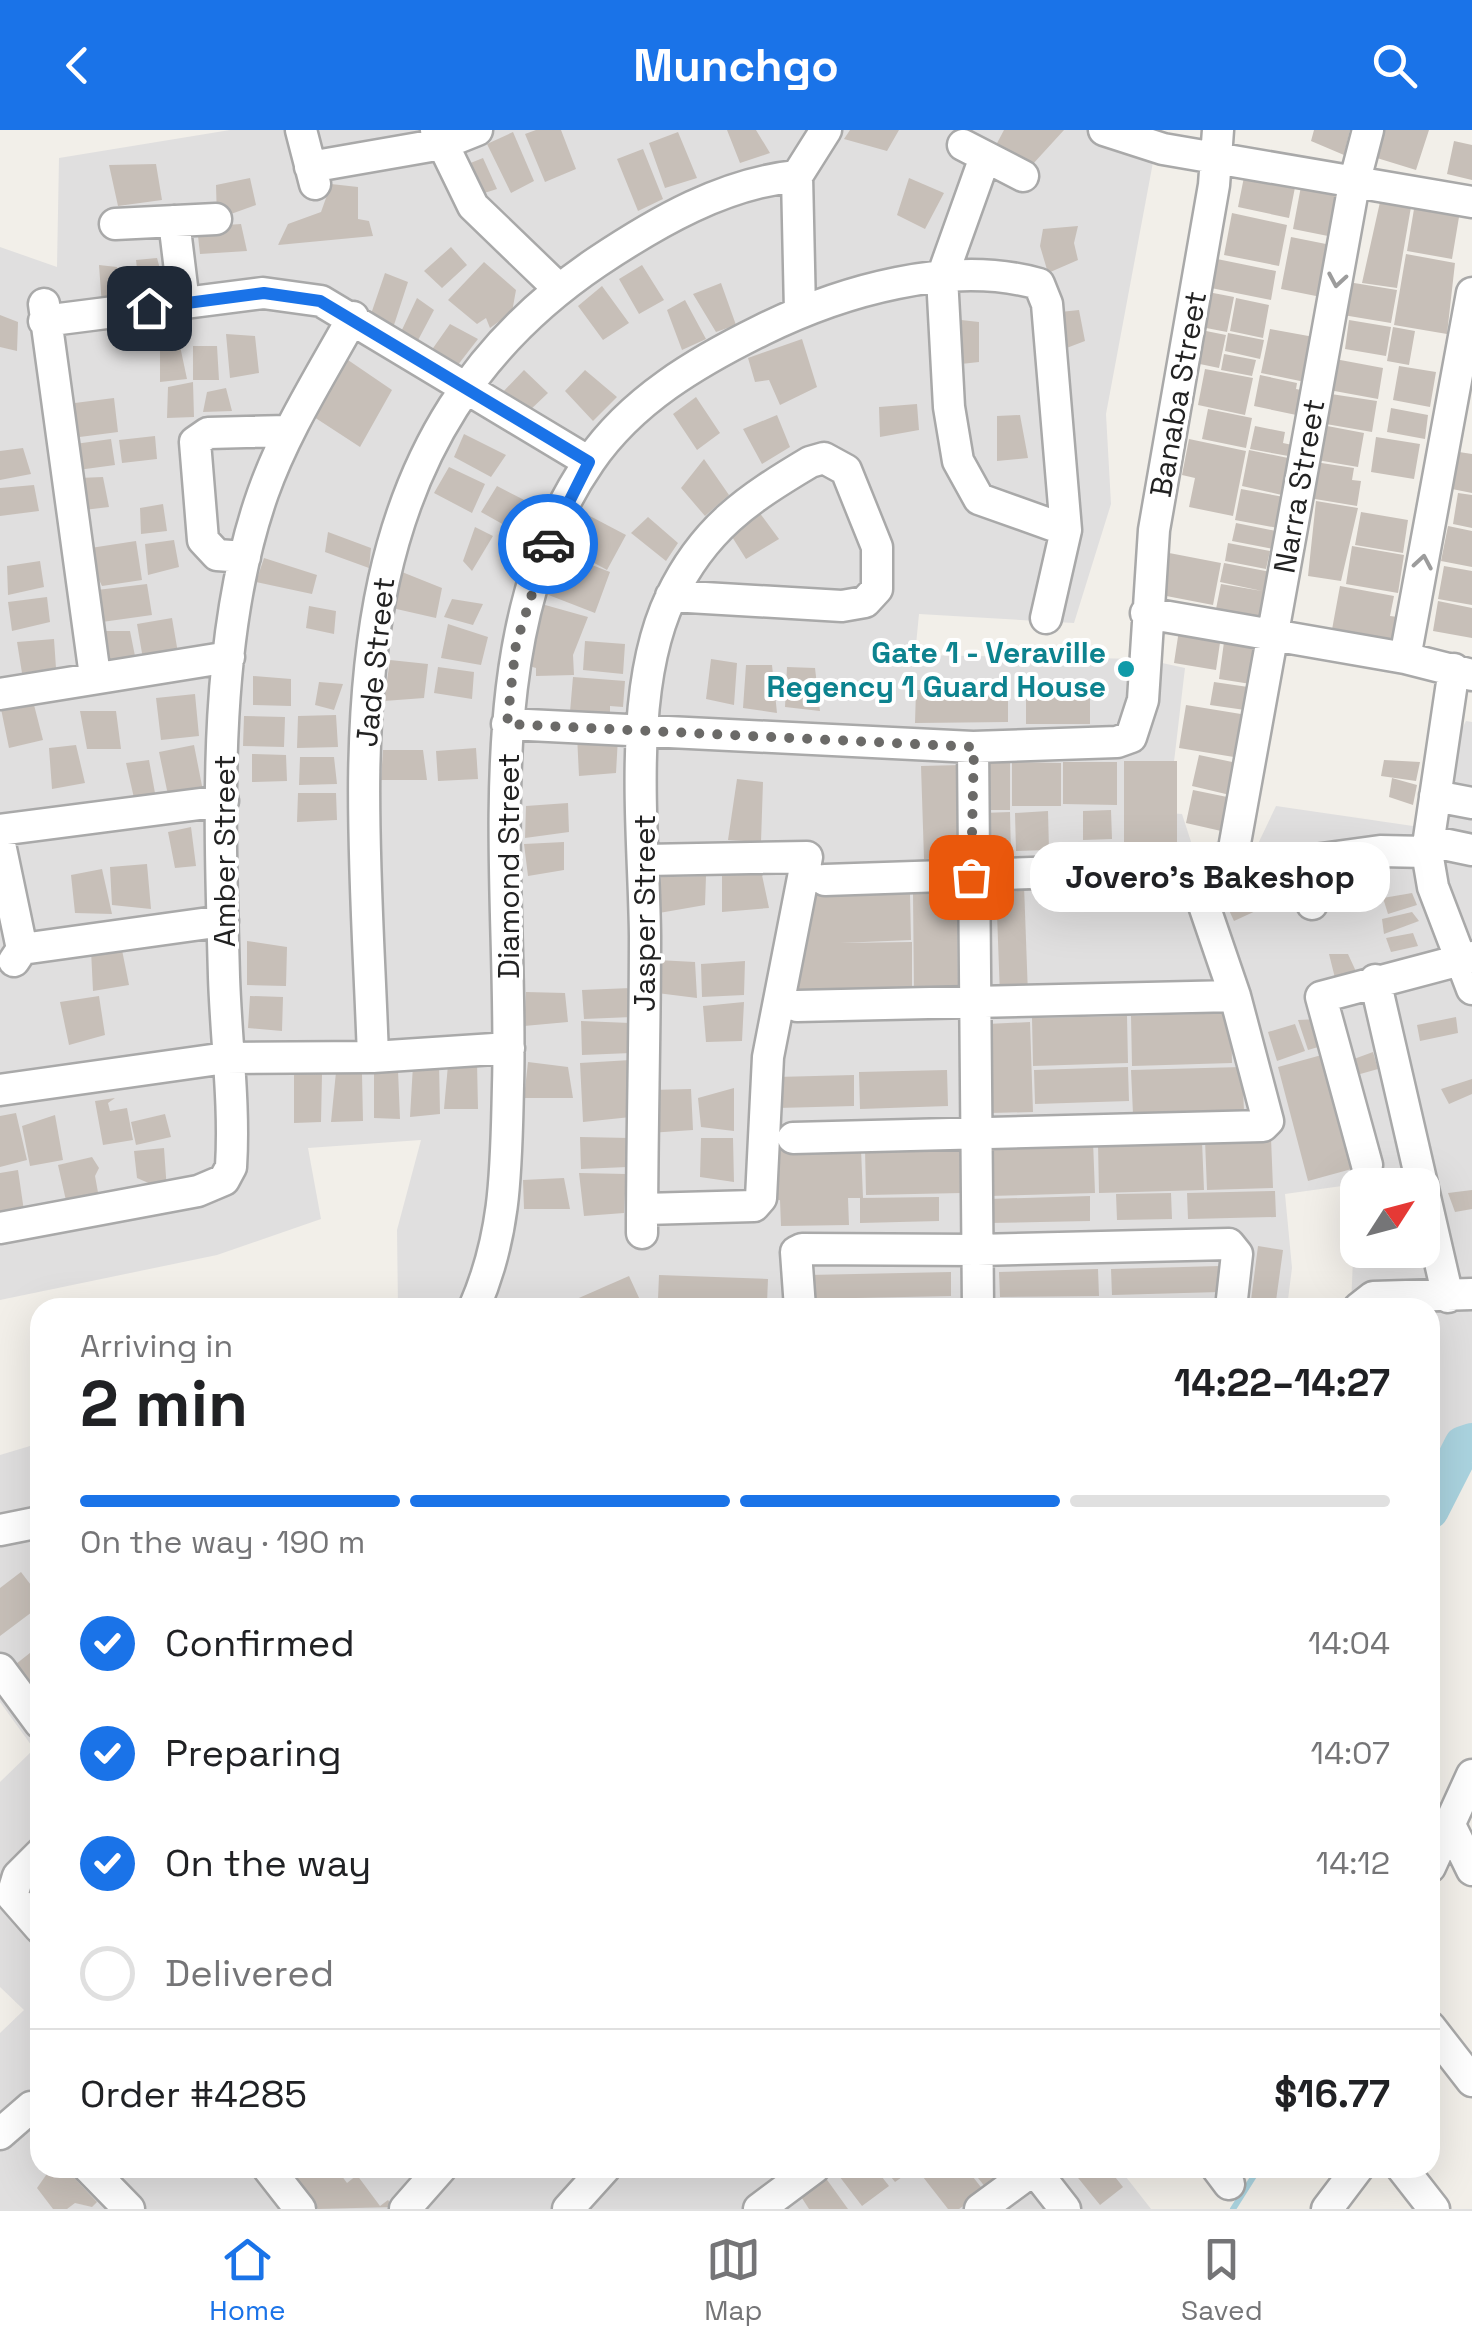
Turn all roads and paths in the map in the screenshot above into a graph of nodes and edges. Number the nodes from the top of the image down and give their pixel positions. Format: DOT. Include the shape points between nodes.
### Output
graph roads {
  1 [pos="301,130"];
  2 [pos="477,130"];
  3 [pos="826,130"];
  4 [pos="1104,130"];
  5 [pos="1368,130"];
  6 [pos="439,137"];
  7 [pos="1216,144"];
  8 [pos="797,176"];
  9 [pos="1023,176"];
  10 [pos="1354,184"];
  11 [pos="1472,202"];
  12 [pos="216,219"];
  13 [pos="174,221"];
  14 [pos="115,224"];
  15 [pos="942,276"];
  16 [pos="559,289"];
  17 [pos="1472,293"];
  18 [pos="184,303"];
  19 [pos="800,312"];
  20 [pos="354,317"];
  21 [pos="467,387"];
  22 [pos="288,431"];
  23 [pos="589,462"];
  24 [pos="1066,530"];
  25 [pos="245,557"];
  26 [pos="671,596"];
  27 [pos="1146,613"];
  28 [pos="1046,618"];
  29 [pos="1272,636"];
  30 [pos="228,657"];
  31 [pos="1405,658"];
  32 [pos="1463,672"];
  33 [pos="95,676"];
  34 [pos="0,694"];
  35 [pos="507,724"];
  36 [pos="644,734"];
  37 [pos="974,747"];
  38 [pos="1435,796"];
  39 [pos="223,801"];
  40 [pos="1472,803"];
  41 [pos="0,830"];
  42 [pos="1235,843"];
  43 [pos="0,844"];
  44 [pos="1428,847"];
  45 [pos="1472,850"];
  46 [pos="644,860"];
  47 [pos="971,877"];
  48 [pos="825,880"];
  49 [pos="1312,904"];
  50 [pos="222,921"];
  51 [pos="1466,958"];
  52 [pos="1375,980"];
  53 [pos="1472,989"];
  54 [pos="1236,996"];
  55 [pos="975,1005"];
  56 [pos="797,1006"];
  57 [pos="510,1048"];
  58 [pos="373,1057"];
  59 [pos="226,1058"];
  60 [pos="0,1090"];
  61 [pos="976,1136"];
  62 [pos="792,1138"];
  63 [pos="1367,1165"];
  64 [pos="0,1228"];
  65 [pos="976,1250"];
  66 [pos="1460,1295"];
  67 [pos="478,1298"];
  68 [pos="799,1298"];
  69 [pos="978,1298"];
  70 [pos="1232,1298"];
  71 [pos="1373,1298"];
  72 [pos="30,1524"];
  73 [pos="0,1530"];
  74 [pos="0,1669"];
  75 [pos="30,1710"];
  76 [pos="1472,1775"];
  77 [pos="1449,1822"];
  78 [pos="1440,1843"];
  79 [pos="30,1864"];
  80 [pos="1472,1870"];
  81 [pos="30,1917"];
  82 [pos="1440,2039"];
  83 [pos="1472,2081"];
  84 [pos="30,2114"];
  85 [pos="0,2134"];
  86 [pos="98,2178"];
  87 [pos="276,2178"];
  88 [pos="432,2178"];
  89 [pos="596,2178"];
  90 [pos="800,2178"];
  91 [pos="1021,2178"];
  92 [pos="1042,2178"];
  93 [pos="1350,2178"];
  94 [pos="1410,2178"];
  95 [pos="121,2206"];
  96 [pos="300,2209"];
  97 [pos="405,2209"];
  98 [pos="568,2209"];
  99 [pos="758,2209"];
  100 [pos="980,2209"];
  101 [pos="1066,2209"];
  102 [pos="1327,2209"];
  103 [pos="1434,2209"];
  1 -- 6 [label="street" via="313,176"];
  2 -- 6 [label="street"];
  3 -- 8 [label="street"];
  4 -- 7 [label="street" via="1163,149"];
  5 -- 10 [label="street, Narra Street"];
  6 -- 16 [label="street" via="473,206"];
  7 -- 10 [label="street"];
  7 -- 27 [label="street, Banaba Street"];
  8 -- 16 [label="street, Jade Street" via="763,179 678,214"];
  8 -- 19 [label="street"];
  9 -- 15 [label="street" via="974,151"];
  10 -- 11 [label="street"];
  10 -- 29 [label="street, Narra Street, one-way"];
  12 -- 13 [label="street"];
  13 -- 14 [label="street"];
  13 -- 18 [label="street"];
  15 -- 19 [label="street, Diamond Street"];
  15 -- 24 [label="street" via="949,407 962,476 991,506"];
  15 -- 24 [label="street, Diamond Street" via="1039,284 1047,304"];
  16 -- 21 [label="street, Jade Street"];
  31 -- 17 [label="street, one-way"];
  18 -- 20 [label="street" via="293,294"];
  18 -- 33 [label="street" via="44,313"];
  19 -- 23 [label="street, Diamond Street" via="662,387"];
  20 -- 21 [label="street"];
  20 -- 22 [label="street, Amber Street"];
  21 -- 23 [label="street"];
  21 -- 58 [label="street, Jade Street" via="400,513 372,630 364,714"];
  22 -- 25 [label="street, Amber Street"];
  22 -- 25 [label="street" via="208,433 195,442 202,540 218,555"];
  23 -- 35 [label="street, Diamond Street" via="530,587"];
  24 -- 28 [label="street"];
  25 -- 30 [label="street, Amber Street"];
  26 -- 26 [label="street, Jasper Street" via="712,532 737,507 810,462 824,458 846,470 877,546 877,589 865,602"];
  26 -- 36 [label="street, Jasper Street" via="650,668"];
  27 -- 29 [label="street"];
  27 -- 37 [label="street, Banaba Street" via="1144,700 1131,737"];
  29 -- 31 [label="street"];
  29 -- 42 [label="street, Narra Street"];
  30 -- 33 [label="street"];
  30 -- 39 [label="street, Amber Street"];
  31 -- 32 [label="street"];
  32 -- 38 [label="street"];
  33 -- 34 [label="street"];
  35 -- 36 [label="street"];
  35 -- 57 [label="street, Diamond Street"];
  36 -- 37 [label="street"];
  36 -- 46 [label="street, Jasper Street"];
  37 -- 47 [label="street"];
  38 -- 40 [label="street"];
  38 -- 44 [label="street"];
  39 -- 41 [label="street"];
  39 -- 50 [label="street, Amber Street"];
  43 -- 50 [label="street" via="18,955"];
  44 -- 45 [label="street"];
  44 -- 49 [label="street" via="1307,861 1301,870"];
  44 -- 51 [label="street" via="1433,888"];
  46 -- 46 [label="street, Jasper Street" via="806,857 768,1057 760,1198 754,1206 643,1221"];
  47 -- 48 [label="street"];
  47 -- 54 [label="street" via="1184,868 1202,896"];
  47 -- 55 [label="street"];
  50 -- 59 [label="street, Amber Street"];
  51 -- 52 [label="street"];
  51 -- 53 [label="street"];
  52 -- 63 [label="street" via="1321,997"];
  52 -- 66 [label="street"];
  54 -- 55 [label="street"];
  54 -- 61 [label="street" via="1268,1121 1262,1126"];
  55 -- 56 [label="street"];
  55 -- 61 [label="street"];
  57 -- 58 [label="street"];
  57 -- 67 [label="street, Diamond Street" via="503,1217"];
  58 -- 59 [label="street"];
  59 -- 60 [label="street"];
  59 -- 64 [label="street, Amber Street" via="232,1148 224,1180"];
  61 -- 62 [label="street"];
  61 -- 65 [label="street"];
  65 -- 68 [label="street" via="796,1252"];
  65 -- 69 [label="street"];
  65 -- 70 [label="street" via="1235,1246"];
  66 -- 71 [label="street"];
  72 -- 73 [label="street"];
  74 -- 75 [label="street"];
  76 -- 77 [label="street"];
  77 -- 78 [label="street"];
  77 -- 80 [label="street"];
  79 -- 81 [label="street" via="12,1896"];
  82 -- 83 [label="street"];
  84 -- 85 [label="street"];
  86 -- 95 [label="street"];
  87 -- 96 [label="street"];
  88 -- 97 [label="street"];
  89 -- 98 [label="street"];
  90 -- 99 [label="street"];
  91 -- 100 [label="street"];
  92 -- 101 [label="street"];
  93 -- 102 [label="street"];
  94 -- 103 [label="street"];
}
